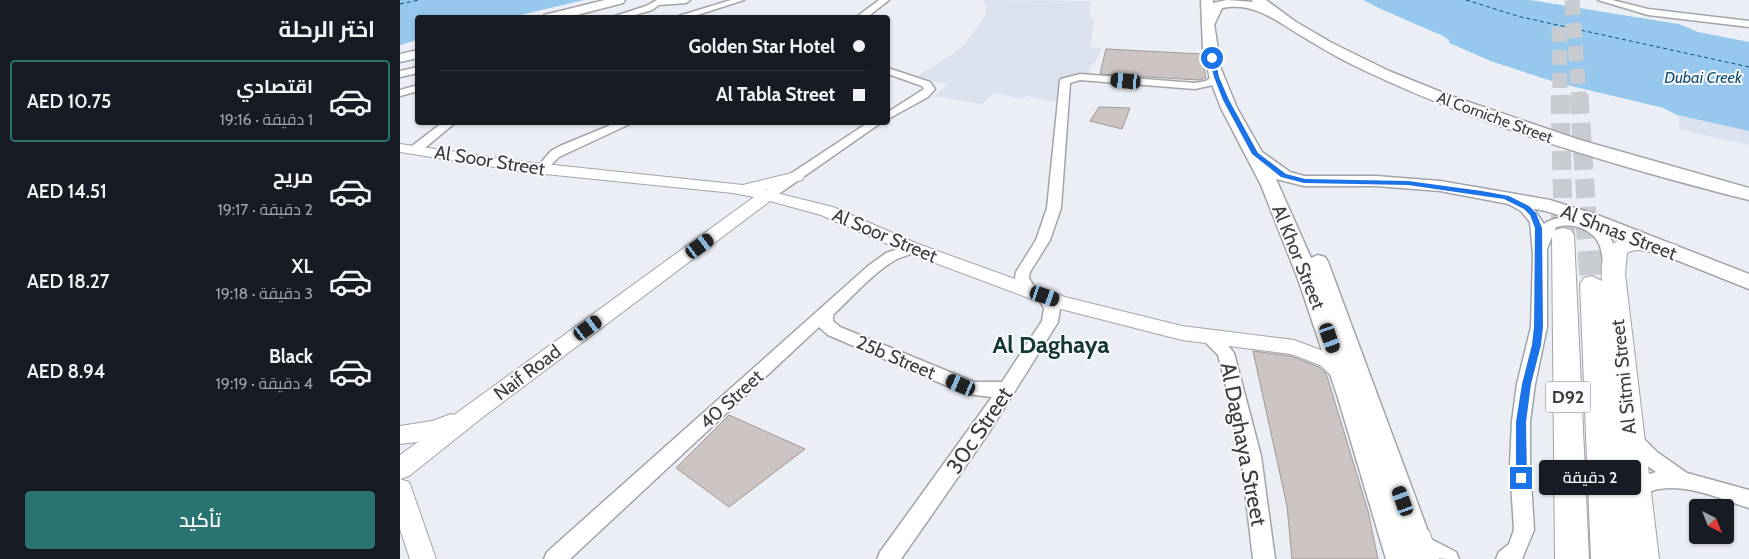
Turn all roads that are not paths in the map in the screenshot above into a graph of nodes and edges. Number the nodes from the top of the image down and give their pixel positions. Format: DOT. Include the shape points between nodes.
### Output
graph roads {
  1 [pos="619,0"];
  2 [pos="634,0"];
  3 [pos="686,0"];
  4 [pos="740,0"];
  5 [pos="885,0"];
  6 [pos="1207,0"];
  7 [pos="1258,0"];
  8 [pos="1602,0"];
  9 [pos="655,1"];
  10 [pos="689,14"];
  11 [pos="560,15"];
  12 [pos="575,15"];
  13 [pos="624,15"];
  14 [pos="686,15"];
  15 [pos="692,15"];
  16 [pos="863,15"];
  17 [pos="1282,18"];
  18 [pos="1749,24"];
  19 [pos="1208,25"];
  20 [pos="415,51"];
  21 [pos="400,54"];
  22 [pos="415,55"];
  23 [pos="400,58"];
  24 [pos="415,71"];
  25 [pos="890,72"];
  26 [pos="400,74"];
  27 [pos="1216,77"];
  28 [pos="415,89"];
  29 [pos="400,93"];
  30 [pos="890,115"];
  31 [pos="446,125"];
  32 [pos="622,125"];
  33 [pos="873,125"];
  34 [pos="408,148"];
  35 [pos="1255,154"];
  36 [pos="545,170"];
  37 [pos="796,177"];
  38 [pos="1316,182"];
  39 [pos="733,188"];
  40 [pos="1749,194"];
  41 [pos="768,195"];
  42 [pos="1506,197"];
  43 [pos="797,202"];
  44 [pos="740,216"];
  45 [pos="1564,236"];
  46 [pos="912,248"];
  47 [pos="1669,250"];
  48 [pos="1540,254"];
  49 [pos="1602,279"];
  50 [pos="1749,282"];
  51 [pos="1036,293"];
  52 [pos="825,313"];
  53 [pos="1209,338"];
  54 [pos="1341,371"];
  55 [pos="1008,388"];
  56 [pos="474,411"];
  57 [pos="1628,434"];
  58 [pos="400,435"];
  59 [pos="400,469"];
  60 [pos="1682,480"];
  61 [pos="400,490"];
  62 [pos="1634,491"];
  63 [pos="1749,499"];
  64 [pos="405,523"];
  65 [pos="1413,553"];
  66 [pos="894,556"];
  67 [pos="423,559"];
  68 [pos="555,559"];
  69 [pos="1264,559"];
  70 [pos="1448,559"];
  71 [pos="1507,559"];
  72 [pos="1572,559"];
  73 [pos="1608,559"];
  74 [pos="1642,559"];
  1 -- 11 [label="main road"];
  2 -- 12 [label="main road"];
  3 -- 9 [label="street"];
  4 -- 10 [label="street"];
  5 -- 16 [label="street"];
  6 -- 19 [label="main road, Al Khor Street"];
  7 -- 17 [label="main road, Al Corniche Street"];
  8 -- 18 [label="street" via="1643,11"];
  9 -- 13 [label="street" via="649,8"];
  10 -- 14 [label="street"];
  10 -- 15 [label="street"];
  17 -- 19 [label="main road" via="1253,4 1232,1 1217,6"];
  17 -- 40 [label="main road, Al Corniche Street" via="1368,66 1476,111 1586,148"];
  19 -- 27 [label="main road, Al Khor Street"];
  20 -- 21 [label="main road"];
  22 -- 23 [label="main road"];
  24 -- 26 [label="street"];
  25 -- 30 [label="street" via="926,84 930,89"];
  27 -- 35 [label="main road, Al Khor Street"];
  27 -- 51 [label="street" via="1209,83 1195,86 1077,77 1065,81 1056,198 1042,240 1022,278"];
  28 -- 29 [label="street"];
  31 -- 34 [label="street"];
  32 -- 36 [label="street" via="564,149 548,160"];
  33 -- 37 [label="street, Naif Road"];
  34 -- 36 [label="street, Al Soor Street"];
  35 -- 38 [label="main road, Al Shnas Street" via="1284,176"];
  35 -- 54 [label="main road, Al Khor Street" via="1294,240"];
  36 -- 39 [label="street, Al Soor Street"];
  37 -- 39 [label="street" via="765,186"];
  37 -- 41 [label="street, Naif Road"];
  38 -- 42 [label="main road, Al Shnas Street" via="1408,183"];
  38 -- 65 [label="main road, Al Khor Street" via="1298,186 1292,191 1291,203 1334,303"];
  39 -- 41 [label="street, Al Soor Street"];
  41 -- 43 [label="street, Al Soor Street"];
  41 -- 44 [label="street, Naif Road"];
  42 -- 47 [label="main road, Al Shnas Street" via="1579,215"];
  42 -- 48 [label="street" via="1526,208 1538,221"];
  43 -- 44 [label="street" via="768,205"];
  43 -- 46 [label="street, Al Soor Street" via="838,215"];
  44 -- 56 [label="street, Naif Road"];
  45 -- 72 [label="main road, D92"];
  46 -- 51 [label="street, Al Soor Street"];
  46 -- 52 [label="street, 40 Street" via="881,262"];
  47 -- 49 [label="main road, Al Sitmi Street" via="1643,244 1624,245 1618,249"];
  47 -- 50 [label="main road, Al Shnas Street"];
  48 -- 49 [label="street" via="1550,225 1560,222 1580,224 1604,238"];
  48 -- 71 [label="street" via="1539,327 1521,422 1524,530 1517,550"];
  49 -- 57 [label="main road, Al Sitmi Street"];
  49 -- 73 [label="main road, D92"];
  51 -- 53 [label="street, Al Soor Street" via="1129,320"];
  51 -- 55 [label="street, 30c Street" via="1050,302 1052,315"];
  52 -- 55 [label="street, 25b Street" via="825,323 834,331 961,385 984,390"];
  52 -- 68 [label="street, 40 Street"];
  53 -- 54 [label="street, Al Soor Street" via="1294,347 1327,360"];
  53 -- 69 [label="street, Al Daghaya Street" via="1226,353 1240,405 1251,456"];
  54 -- 65 [label="main road, Al Khor Street"];
  55 -- 66 [label="street, 30c Street"];
  56 -- 58 [label="street" via="434,430"];
  56 -- 59 [label="street, Naif Road"];
  57 -- 60 [label="street" via="1650,458"];
  57 -- 62 [label="main road, Al Sitmi Street"];
  60 -- 62 [label="street" via="1652,480"];
  60 -- 63 [label="street"];
  61 -- 64 [label="street"];
  62 -- 74 [label="main road, Al Sitmi Street"];
  64 -- 67 [label="street"];
  65 -- 70 [label="street" via="1437,554"];
}
